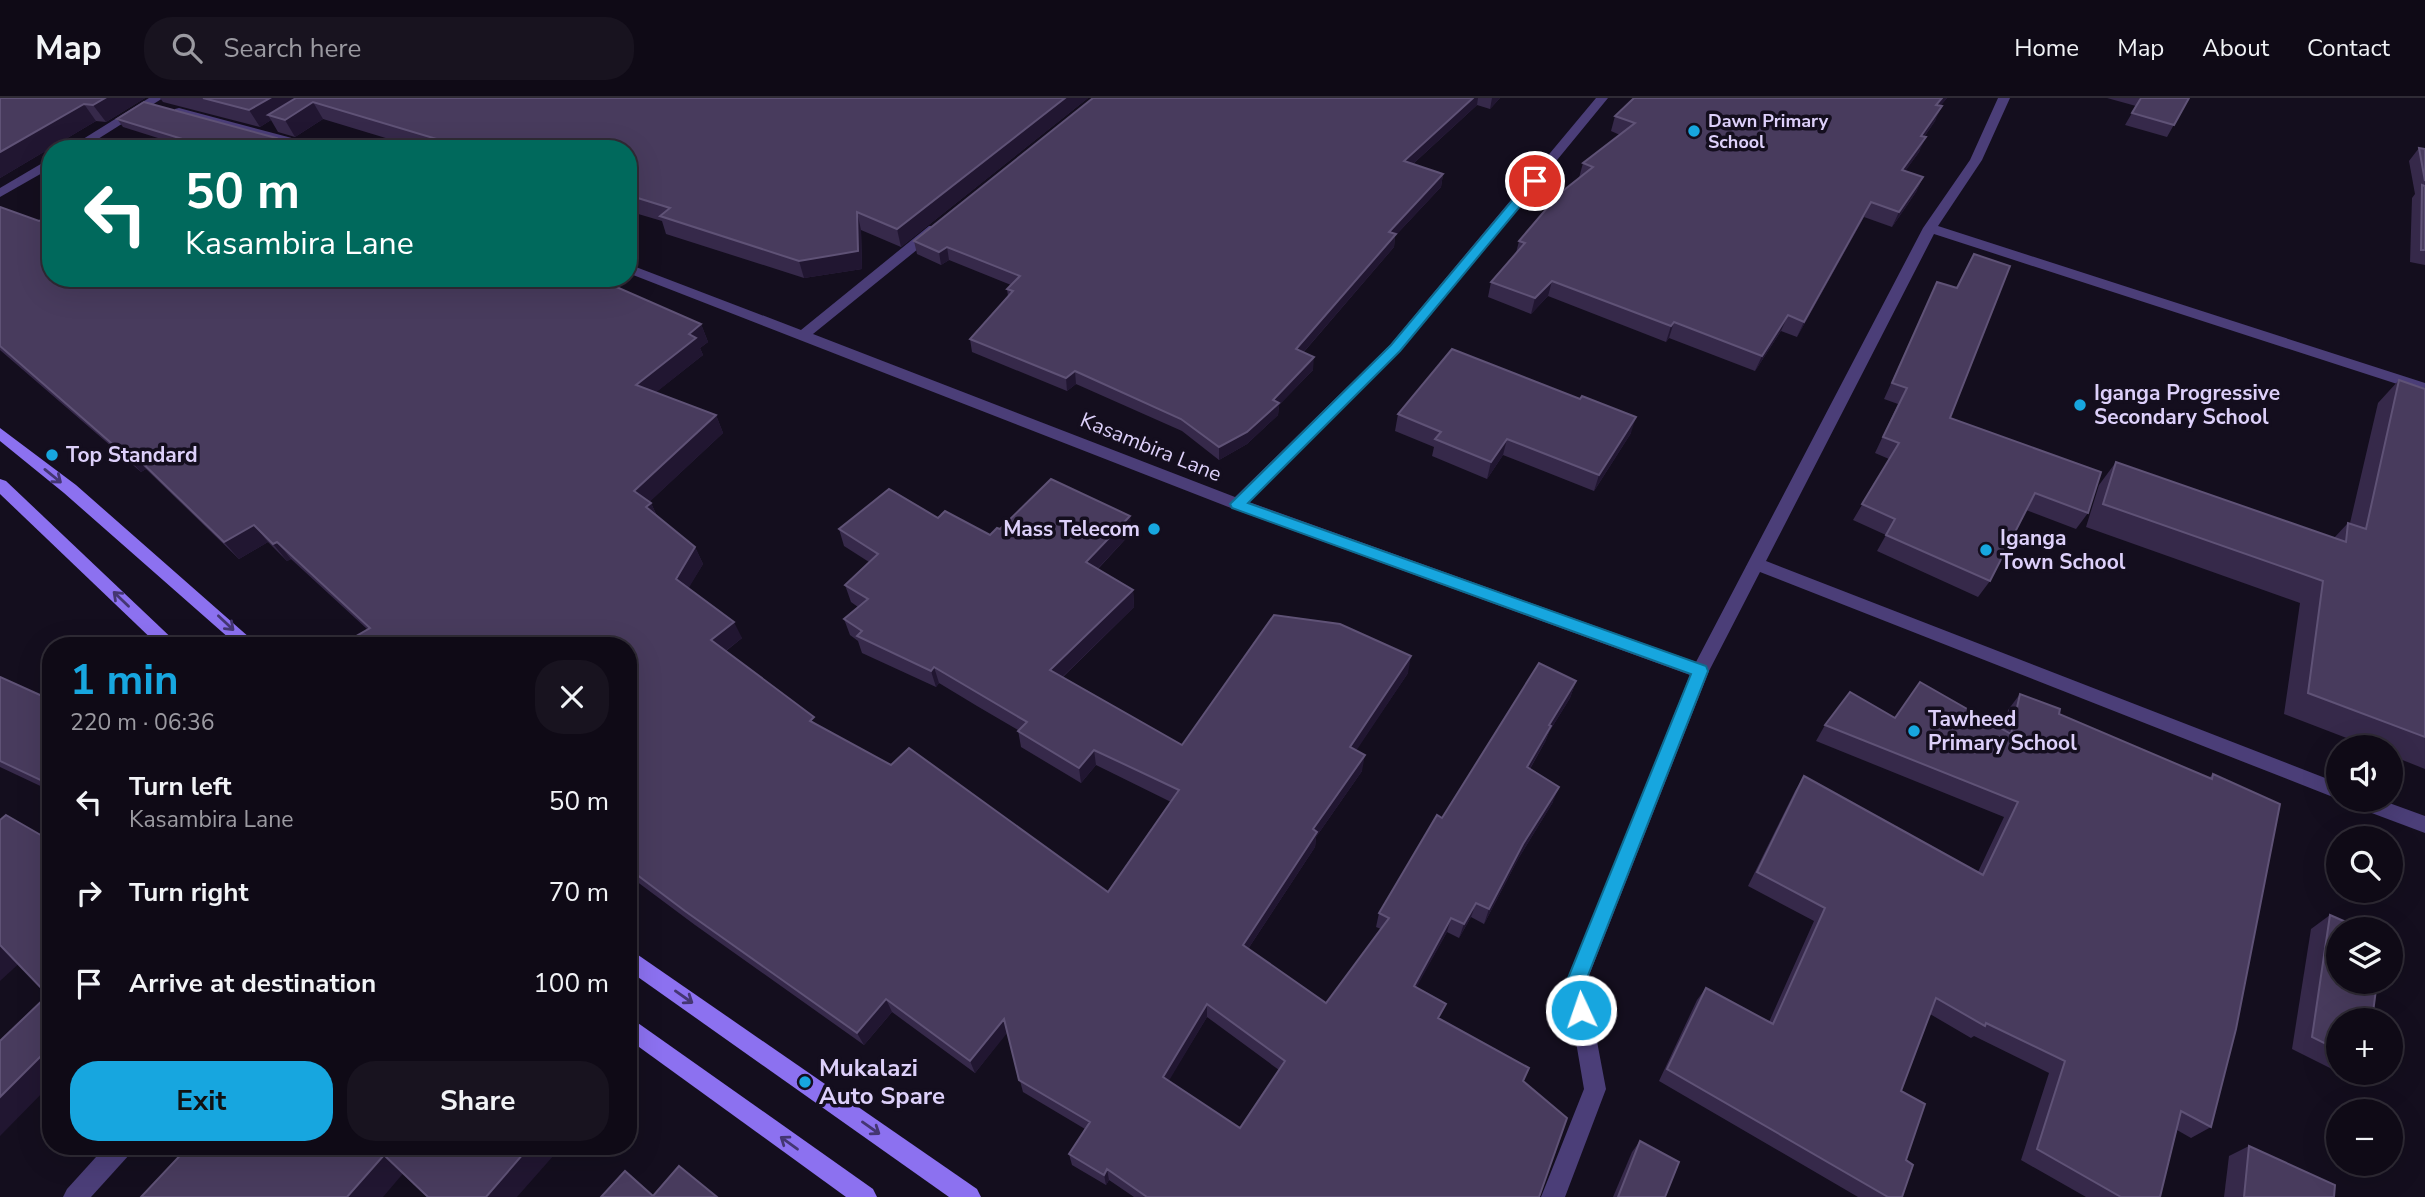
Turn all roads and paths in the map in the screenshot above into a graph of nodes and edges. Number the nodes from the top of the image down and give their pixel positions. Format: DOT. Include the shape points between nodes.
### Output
graph roads {
  1 [pos="1602,98"];
  2 [pos="2004,98"];
  3 [pos="152,101"];
  4 [pos="88,140"];
  5 [pos="295,140"];
  6 [pos="42,167"];
  7 [pos="0,193"];
  8 [pos="943,222"];
  9 [pos="1930,228"];
  10 [pos="637,272"];
  11 [pos="801,337"];
  12 [pos="2425,388"];
  13 [pos="0,433"];
  14 [pos="0,485"];
  15 [pos="1237,504"];
  16 [pos="1757,564"];
  17 [pos="161,637"];
  18 [pos="240,637"];
  19 [pos="1700,671"];
  20 [pos="2326,786"];
  21 [pos="2391,812"];
  22 [pos="2425,825"];
  23 [pos="637,964"];
  24 [pos="637,1033"];
  25 [pos="114,1155"];
  26 [pos="75,1197"];
  27 [pos="864,1197"];
  28 [pos="970,1197"];
  29 [pos="1553,1197"];
  1 -- 15 [label="street" via="1395,348"];
  2 -- 9 [label="street" via="1976,160"];
  3 -- 4 [label="street"];
  3 -- 5 [label="street"];
  6 -- 7 [label="street"];
  8 -- 11 [label="street"];
  9 -- 12 [label="street"];
  9 -- 16 [label="street"];
  10 -- 11 [label="street, Kasambira Lane"];
  11 -- 15 [label="street, Kasambira Lane"];
  13 -- 18 [label="main road, one-way"];
  17 -- 14 [label="main road, one-way"];
  15 -- 19 [label="street, Kasambira Lane"];
  16 -- 19 [label="street"];
  16 -- 20 [label="street"];
  19 -- 29 [label="street" via="1576,983 1595,1089"];
  21 -- 22 [label="street"];
  23 -- 28 [label="main road, one-way"];
  27 -- 24 [label="main road, one-way"];
  25 -- 26 [label="street"];
}
